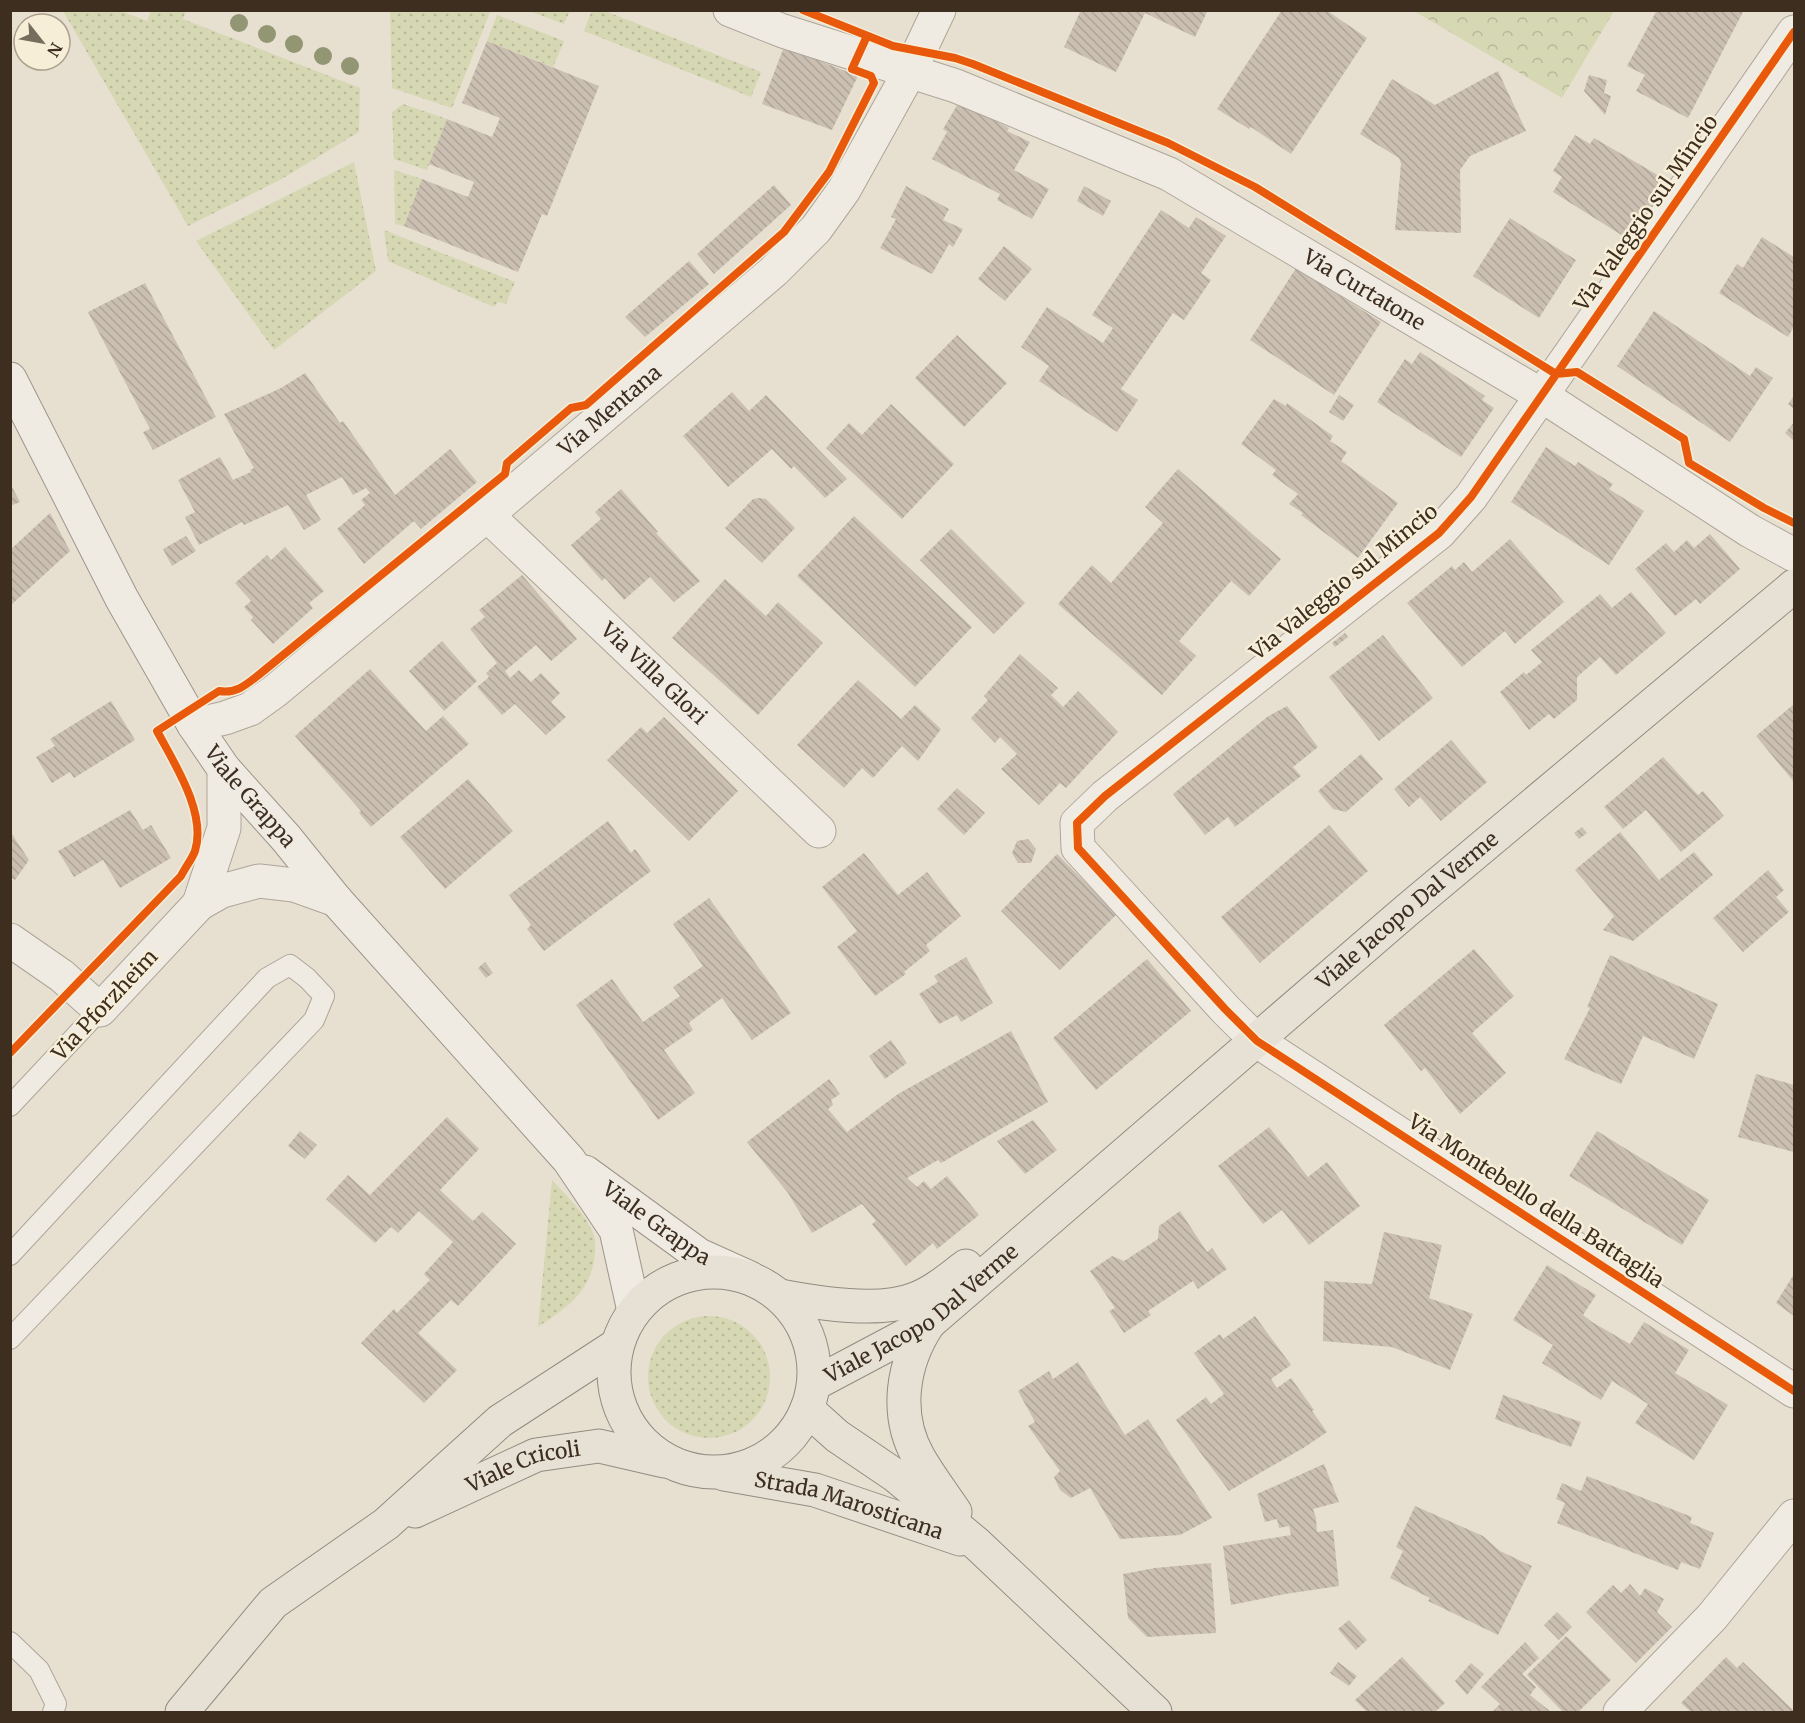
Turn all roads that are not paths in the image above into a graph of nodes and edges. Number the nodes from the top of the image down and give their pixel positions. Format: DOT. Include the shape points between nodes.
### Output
graph roads {
  1 [pos="730,10"];
  2 [pos="939,10"];
  3 [pos="1794,33"];
  4 [pos="910,71"];
  5 [pos="10,379"];
  6 [pos="1541,395"];
  7 [pos="487,515"];
  8 [pos="1794,555"];
  9 [pos="1794,586"];
  10 [pos="194,725"];
  11 [pos="224,769"];
  12 [pos="819,831"];
  13 [pos="286,838"];
  14 [pos="259,881"];
  15 [pos="336,900"];
  16 [pos="199,904"];
  17 [pos="10,940"];
  18 [pos="100,1010"];
  19 [pos="1257,1041"];
  20 [pos="10,1106"];
  21 [pos="569,1160"];
  22 [pos="1025,1239"];
  23 [pos="10,1255"];
  24 [pos="750,1278"];
  25 [pos="780,1296"];
  26 [pos="634,1311"];
  27 [pos="929,1323"];
  28 [pos="10,1339"];
  29 [pos="618,1345"];
  30 [pos="1794,1391"];
  31 [pos="811,1397"];
  32 [pos="669,1462"];
  33 [pos="720,1473"];
  34 [pos="1794,1516"];
  35 [pos="386,1524"];
  36 [pos="976,1544"];
  37 [pos="10,1642"];
  38 [pos="53,1713"];
  39 [pos="182,1713"];
  40 [pos="1155,1713"];
  41 [pos="1620,1713"];
  1 -- 4 [label="street, Via Curtatone"];
  2 -- 4 [label="street, Via Mentana"];
  3 -- 6 [label="street, Via Valeggio sul Mincio"];
  4 -- 6 [label="street, Via Curtatone" via="956,86 1169,174"];
  4 -- 7 [label="street, Via Mentana" via="844,190 816,229 774,270"];
  5 -- 10 [label="street, Viale Grappa" via="122,599"];
  6 -- 8 [label="street, Via Curtatone" via="1750,531"];
  6 -- 19 [label="street, Via Valeggio sul Mincio" via="1471,497 1439,533 1105,796 1077,823 1078,848"];
  7 -- 10 [label="street, Via Mentana" via="250,709"];
  7 -- 12 [label="street, Via Villa Glori"];
  9 -- 19 [label="main road, Viale Jacopo Dal Verme"];
  10 -- 11 [label="street, Viale Grappa"];
  11 -- 13 [label="street, Viale Grappa"];
  11 -- 16 [label="street, Via Pforzheim" via="224,828"];
  13 -- 14 [label="street, Via Pforzheim" via="284,855"];
  13 -- 15 [label="street, Viale Grappa"];
  14 -- 15 [label="street, Via Pforzheim" via="294,885"];
  14 -- 16 [label="street, Via Pforzheim" via="222,891"];
  15 -- 21 [label="street, Viale Grappa"];
  16 -- 18 [label="street, Via Pforzheim"];
  17 -- 18 [label="street" via="62,976"];
  18 -- 20 [label="lane, Via Pforzheim"];
  19 -- 22 [label="main road, Viale Jacopo Dal Verme"];
  19 -- 30 [label="street, Via Montebello della Battaglia"];
  21 -- 24 [label="street, Viale Grappa" via="699,1255"];
  21 -- 26 [label="street, Viale Grappa" via="616,1230"];
  22 -- 25 [label="main road, Viale Jacopo Dal Verme" via="973,1261 934,1290 913,1300 883,1305 820,1304"];
  22 -- 27 [label="main road, Viale Jacopo Dal Verme"];
  23 -- 28 [label="lane" via="267,978 290,965 324,996 314,1020"];
  24 -- 25 [label="main road"];
  24 -- 26 [label="main road" via="718,1272 687,1276 657,1289"];
  25 -- 31 [label="main road" via="801,1321 812,1352"];
  26 -- 29 [label="main road"];
  27 -- 31 [label="main road, Viale Jacopo Dal Verme"];
  27 -- 36 [label="main road, Strada Marosticana" via="917,1341 907,1371 903,1392 906,1424 918,1457"];
  29 -- 32 [label="main road" via="614,1373 617,1400 628,1425 646,1446"];
  29 -- 35 [label="main road, Viale Cricoli" via="500,1421"];
  31 -- 33 [label="main road" via="793,1434 773,1454 748,1467"];
  31 -- 36 [label="main road, Strada Marosticana" via="837,1436 896,1476"];
  32 -- 33 [label="main road" via="694,1471"];
  32 -- 35 [label="main road, Viale Cricoli" via="599,1446 536,1455"];
  33 -- 36 [label="main road, Strada Marosticana" via="815,1490"];
  34 -- 41 [label="street" via="1712,1617"];
  35 -- 39 [label="main road, Viale Cricoli" via="273,1603"];
  36 -- 40 [label="main road, Strada Marosticana"];
  37 -- 38 [label="lane" via="39,1670 56,1704"];
}
